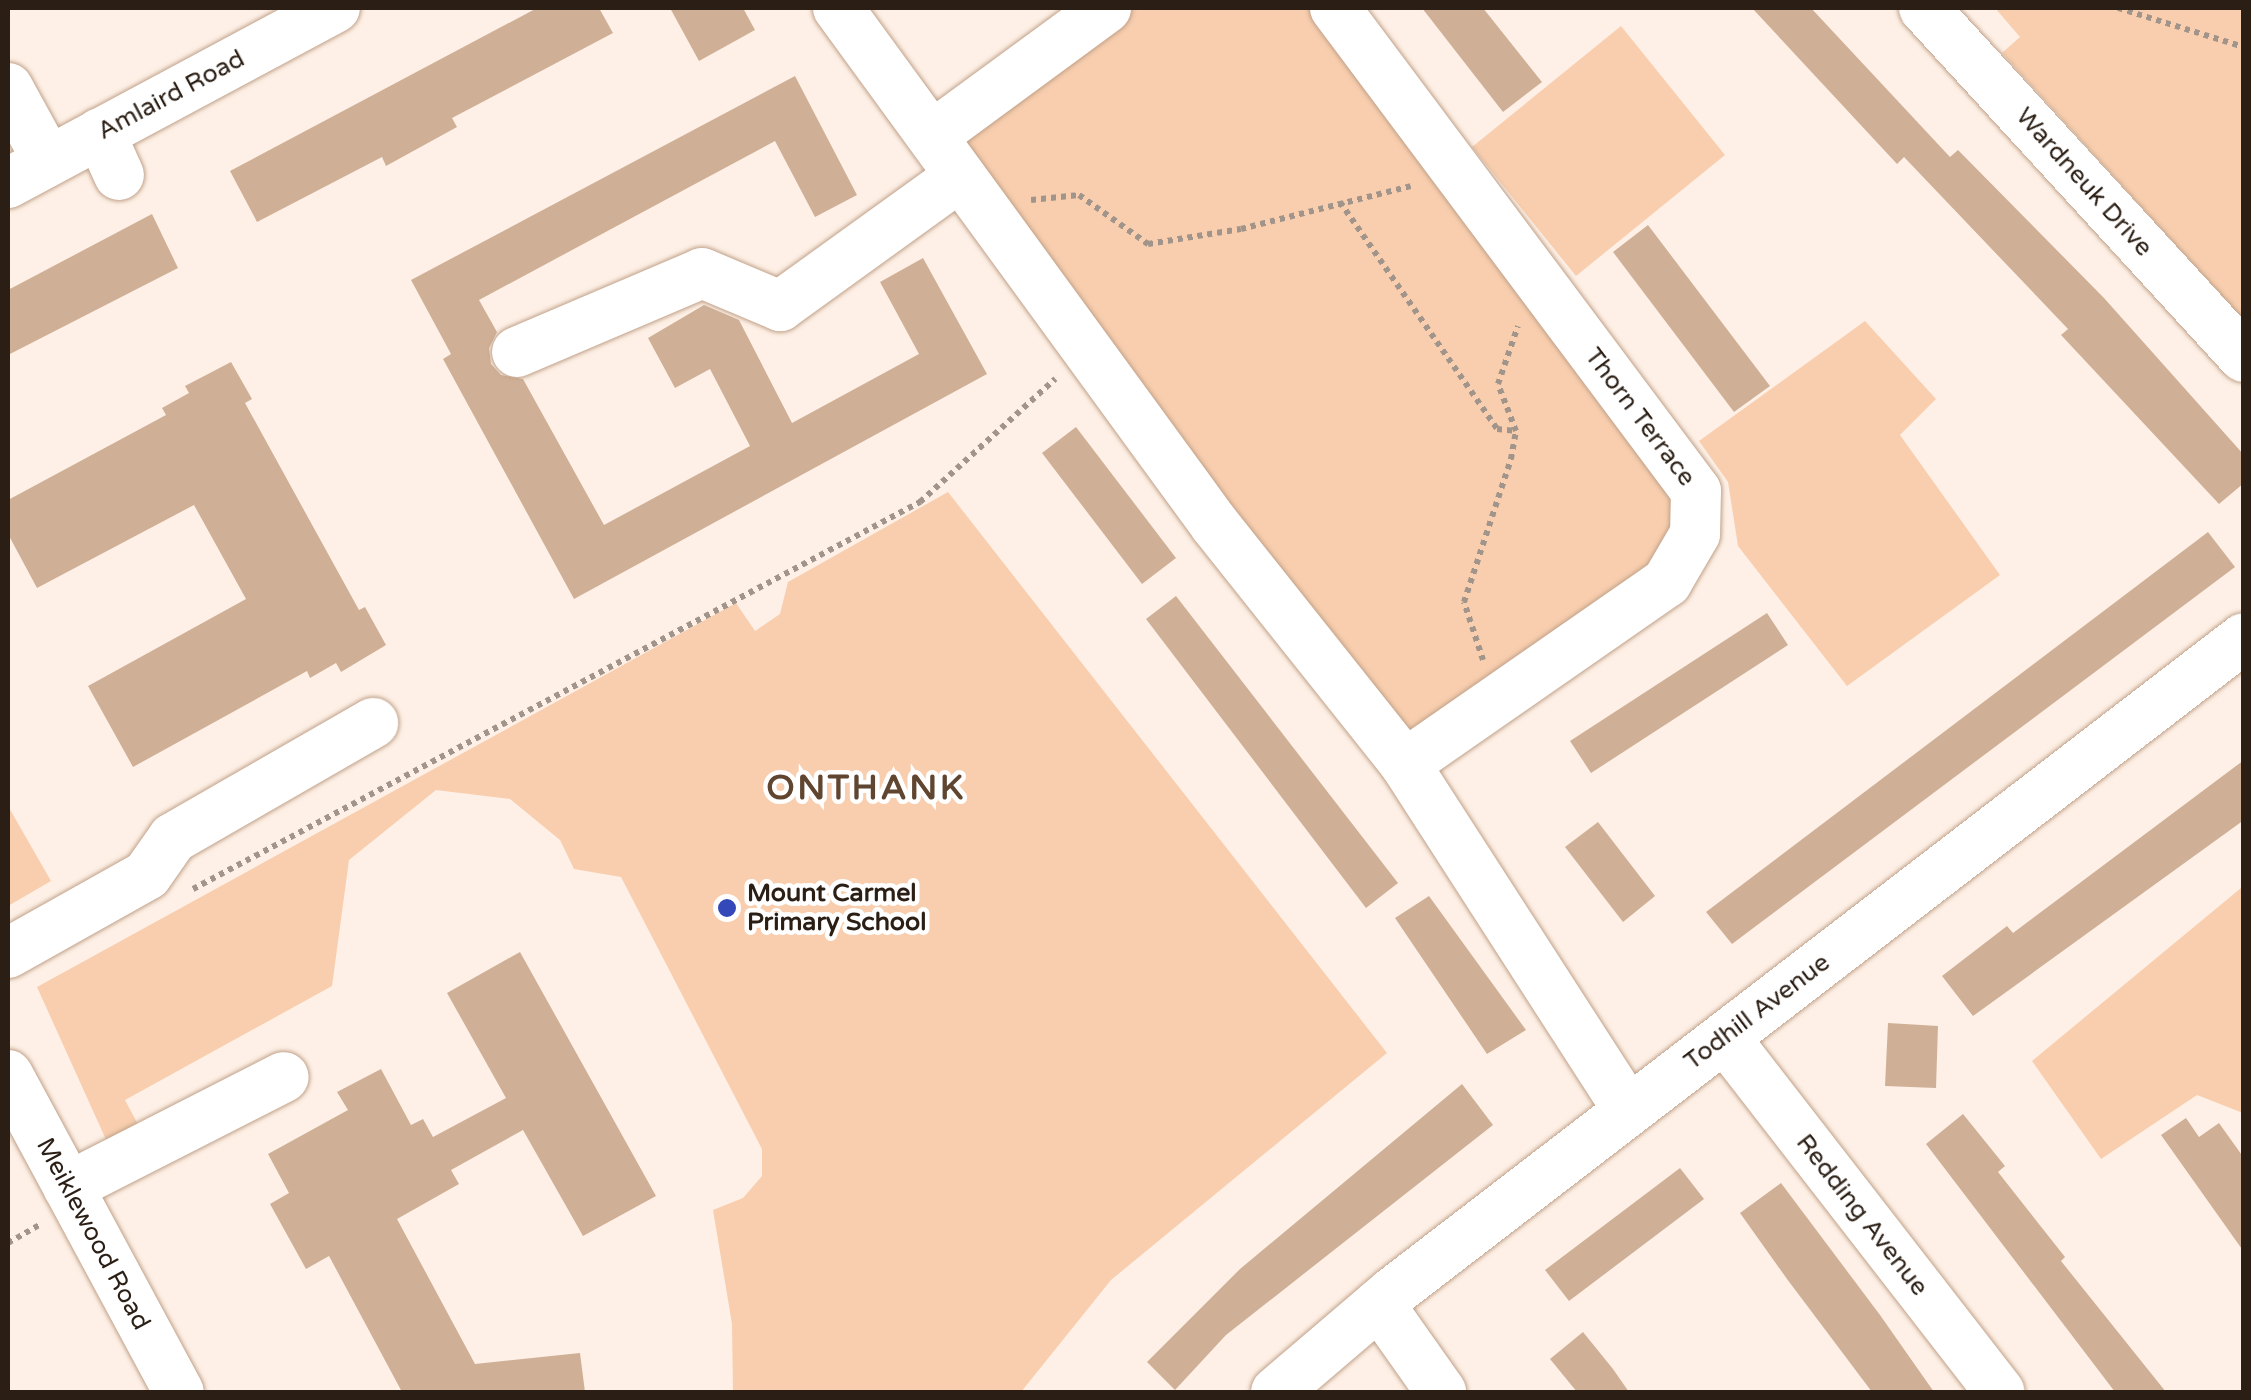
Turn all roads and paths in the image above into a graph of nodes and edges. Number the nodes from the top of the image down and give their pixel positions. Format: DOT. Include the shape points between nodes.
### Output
graph roads {
  1 [pos="334,8"];
  2 [pos="838,8"];
  3 [pos="1106,8"];
  4 [pos="1335,8"];
  5 [pos="1924,8"];
  6 [pos="2121,8"];
  7 [pos="2244,47"];
  8 [pos="8,88"];
  9 [pos="932,136"];
  10 [pos="1456,166"];
  11 [pos="28,172"];
  12 [pos="970,191"];
  13 [pos="1340,202"];
  14 [pos="1546,291"];
  15 [pos="517,352"];
  16 [pos="1094,352"];
  17 [pos="2244,357"];
  18 [pos="1516,431"];
  19 [pos="2244,638"];
  20 [pos="1497,698"];
  21 [pos="373,723"];
  22 [pos="1405,764"];
  23 [pos="179,896"];
  24 [pos="8,954"];
  25 [pos="1725,1038"];
  26 [pos="8,1075"];
  27 [pos="284,1077"];
  28 [pos="1628,1110"];
  29 [pos="68,1187"];
  30 [pos="1379,1304"];
  31 [pos="179,1392"];
  32 [pos="1276,1392"];
  33 [pos="1442,1392"];
  34 [pos="2000,1392"];
  1 -- 11 [label="street, Amlaird Road" via="110,154"];
  2 -- 9 [label="street"];
  3 -- 9 [label="street"];
  4 -- 10 [label="street, Thorn Terrace"];
  5 -- 17 [label="street, Wardneuk Drive"];
  6 -- 7 [label="path"];
  8 -- 11 [label="street"];
  9 -- 12 [label="street"];
  10 -- 13 [label="path" via="1424,183"];
  10 -- 14 [label="street, Thorn Terrace"];
  12 -- 13 [label="path" via="1079,195 1148,244 1241,229"];
  12 -- 15 [label="street" via="780,306 702,273"];
  12 -- 16 [label="street"];
  13 -- 18 [label="path" via="1488,418 1497,429"];
  14 -- 18 [label="path" via="1528,307 1498,384"];
  14 -- 20 [label="street, Thorn Terrace" via="1696,491 1695,534 1667,582"];
  16 -- 22 [label="street" via="1216,525"];
  16 -- 23 [label="path" via="1038,390 920,502"];
  18 -- 20 [label="path" via="1504,488 1464,602"];
  19 -- 25 [label="street, Todhill Avenue"];
  20 -- 22 [label="street, Thorn Terrace"];
  21 -- 24 [label="street" via="173,838 147,875"];
  22 -- 28 [label="street"];
  25 -- 28 [label="street, Todhill Avenue"];
  25 -- 34 [label="street, Redding Avenue"];
  26 -- 29 [label="street, Meiklewood Road"];
  27 -- 29 [label="street"];
  28 -- 30 [label="street, Todhill Avenue"];
  29 -- 31 [label="street, Meiklewood Road"];
  30 -- 32 [label="street, Todhill Avenue"];
  30 -- 33 [label="street"];
}
